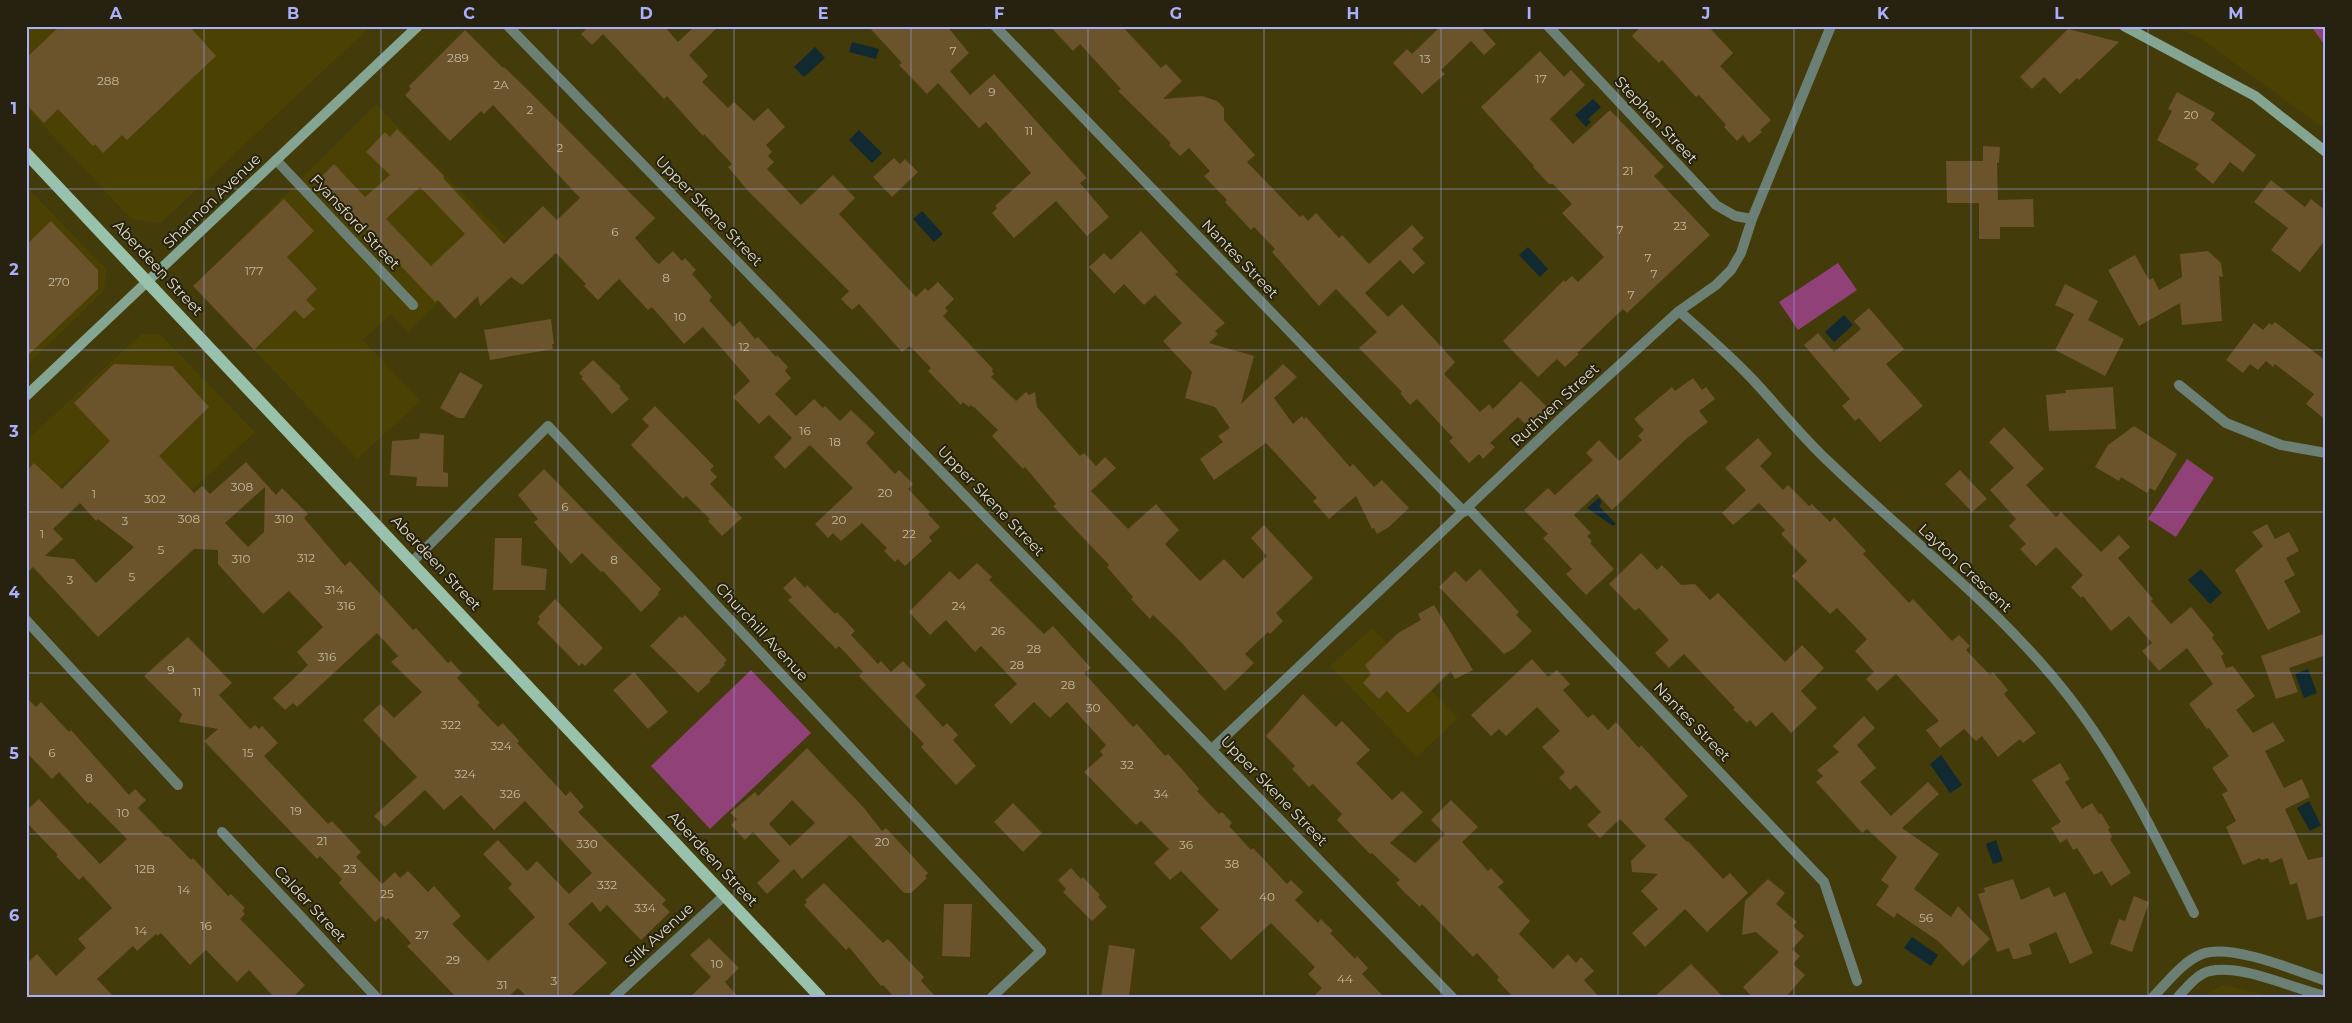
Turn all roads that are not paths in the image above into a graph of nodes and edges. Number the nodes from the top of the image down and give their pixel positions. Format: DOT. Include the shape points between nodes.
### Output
graph roads {
  1 [pos="418,26"];
  2 [pos="508,26"];
  3 [pos="995,26"];
  4 [pos="1548,26"];
  5 [pos="1831,26"];
  6 [pos="2124,26"];
  7 [pos="2326,152"];
  8 [pos="26,153"];
  9 [pos="276,160"];
  10 [pos="1752,219"];
  11 [pos="149,281"];
  12 [pos="413,305"];
  13 [pos="1679,311"];
  14 [pos="2179,386"];
  15 [pos="26,396"];
  16 [pos="2326,453"];
  17 [pos="1466,510"];
  18 [pos="412,562"];
  19 [pos="26,620"];
  20 [pos="1212,749"];
  21 [pos="178,784"];
  22 [pos="222,832"];
  23 [pos="725,895"];
  24 [pos="2194,914"];
  25 [pos="1857,980"];
  26 [pos="2326,981"];
  27 [pos="2326,996"];
  28 [pos="376,997"];
  29 [pos="614,997"];
  30 [pos="820,997"];
  31 [pos="992,997"];
  32 [pos="1452,997"];
  33 [pos="2153,997"];
  34 [pos="2178,997"];
  1 -- 9 [label="main road, Shannon Avenue"];
  2 -- 20 [label="street, Upper Skene Street"];
  3 -- 17 [label="street, Nantes Street"];
  4 -- 10 [label="street, Stephen Street" via="1716,205 1735,216"];
  5 -- 10 [label="street, Ruthven Street"];
  6 -- 7 [label="main road" via="2255,96"];
  8 -- 11 [label="main road, Aberdeen Street"];
  9 -- 11 [label="main road, Shannon Avenue"];
  9 -- 12 [label="street, Fyansford Street"];
  10 -- 13 [label="street, Ruthven Street" via="1732,270"];
  11 -- 15 [label="main road, Shannon Avenue"];
  11 -- 18 [label="main road, Aberdeen Street"];
  13 -- 17 [label="street, Ruthven Street"];
  13 -- 24 [label="street, Layton Crescent" via="1727,354 1802,436 1856,488 1982,599 2070,698 2134,793"];
  14 -- 16 [label="street" via="2226,423 2281,445"];
  17 -- 20 [label="street, Ruthven Street"];
  17 -- 25 [label="street, Nantes Street" via="1824,882"];
  18 -- 23 [label="main road, Aberdeen Street"];
  18 -- 31 [label="street, Churchill Avenue" via="548,426 1041,951"];
  19 -- 21 [label="street"];
  20 -- 32 [label="street, Upper Skene Street"];
  22 -- 28 [label="street, Calder Street"];
  23 -- 29 [label="street, Silk Avenue"];
  23 -- 30 [label="main road, Aberdeen Street"];
  26 -- 33 [label="street" via="2255,957 2230,952 2203,954 2186,964"];
  27 -- 34 [label="street" via="2228,970 2209,971 2196,978"];
}
